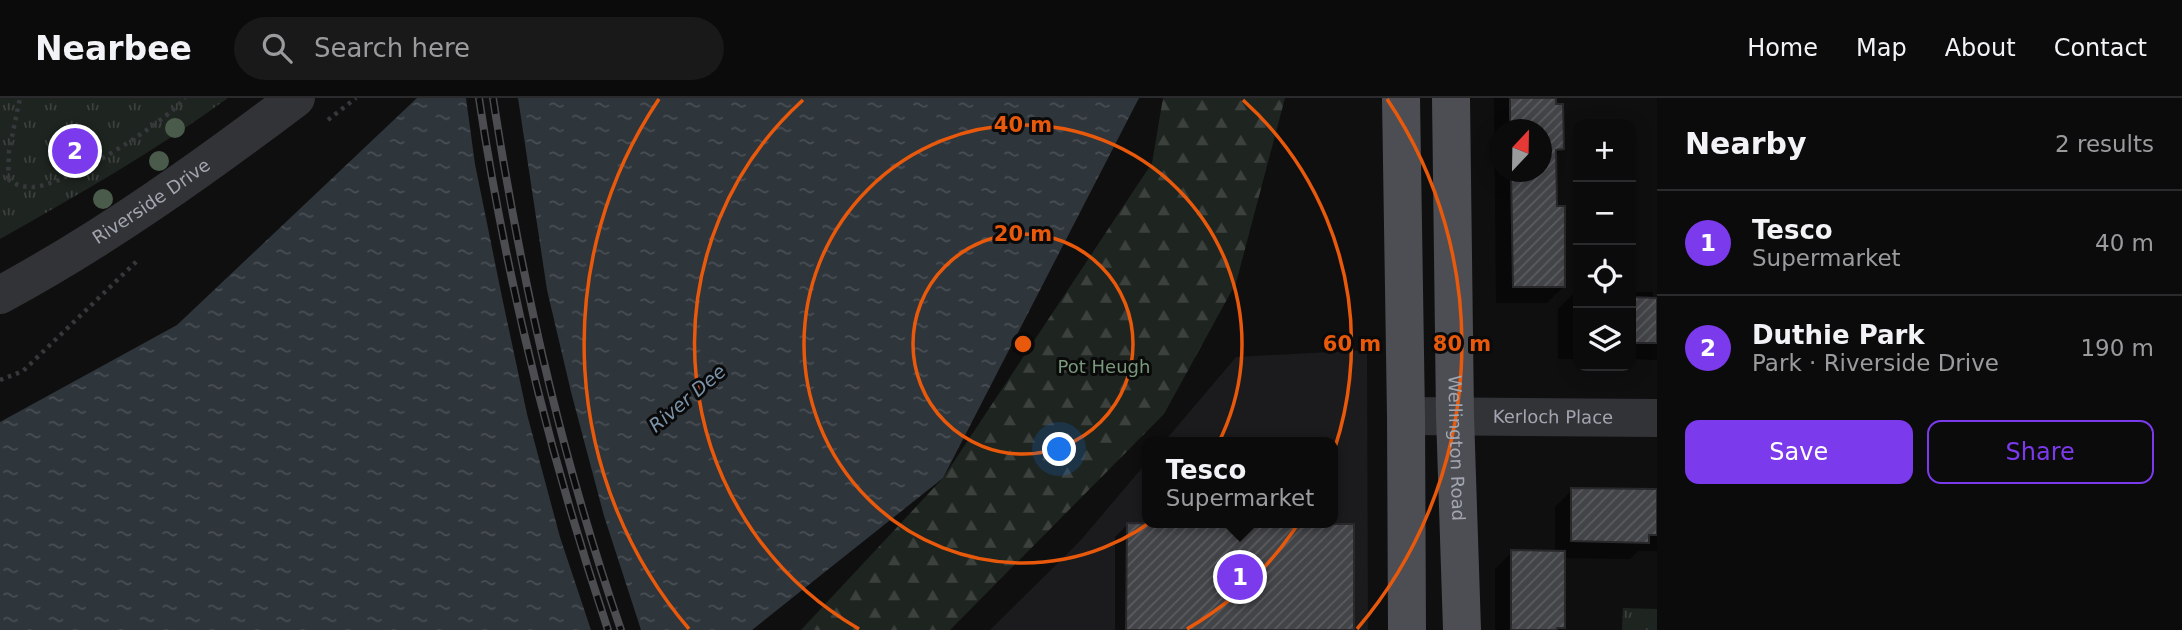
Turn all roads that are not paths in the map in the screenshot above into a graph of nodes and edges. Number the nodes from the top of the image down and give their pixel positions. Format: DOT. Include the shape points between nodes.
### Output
graph roads {
  1 [pos="296,98"];
  2 [pos="1401,98"];
  3 [pos="1451,98"];
  4 [pos="0,295"];
  5 [pos="1455,415"];
  6 [pos="1406,416"];
  7 [pos="1657,418"];
  8 [pos="1407,630"];
  9 [pos="1462,630"];
  1 -- 4 [label="street, Riverside Drive" via="188,178"];
  2 -- 6 [label="main road"];
  3 -- 5 [label="main road, Wellington Road"];
  5 -- 6 [label="street, Kerloch Place"];
  5 -- 7 [label="street, Kerloch Place"];
  5 -- 9 [label="main road, Wellington Road"];
  6 -- 8 [label="main road"];
}
